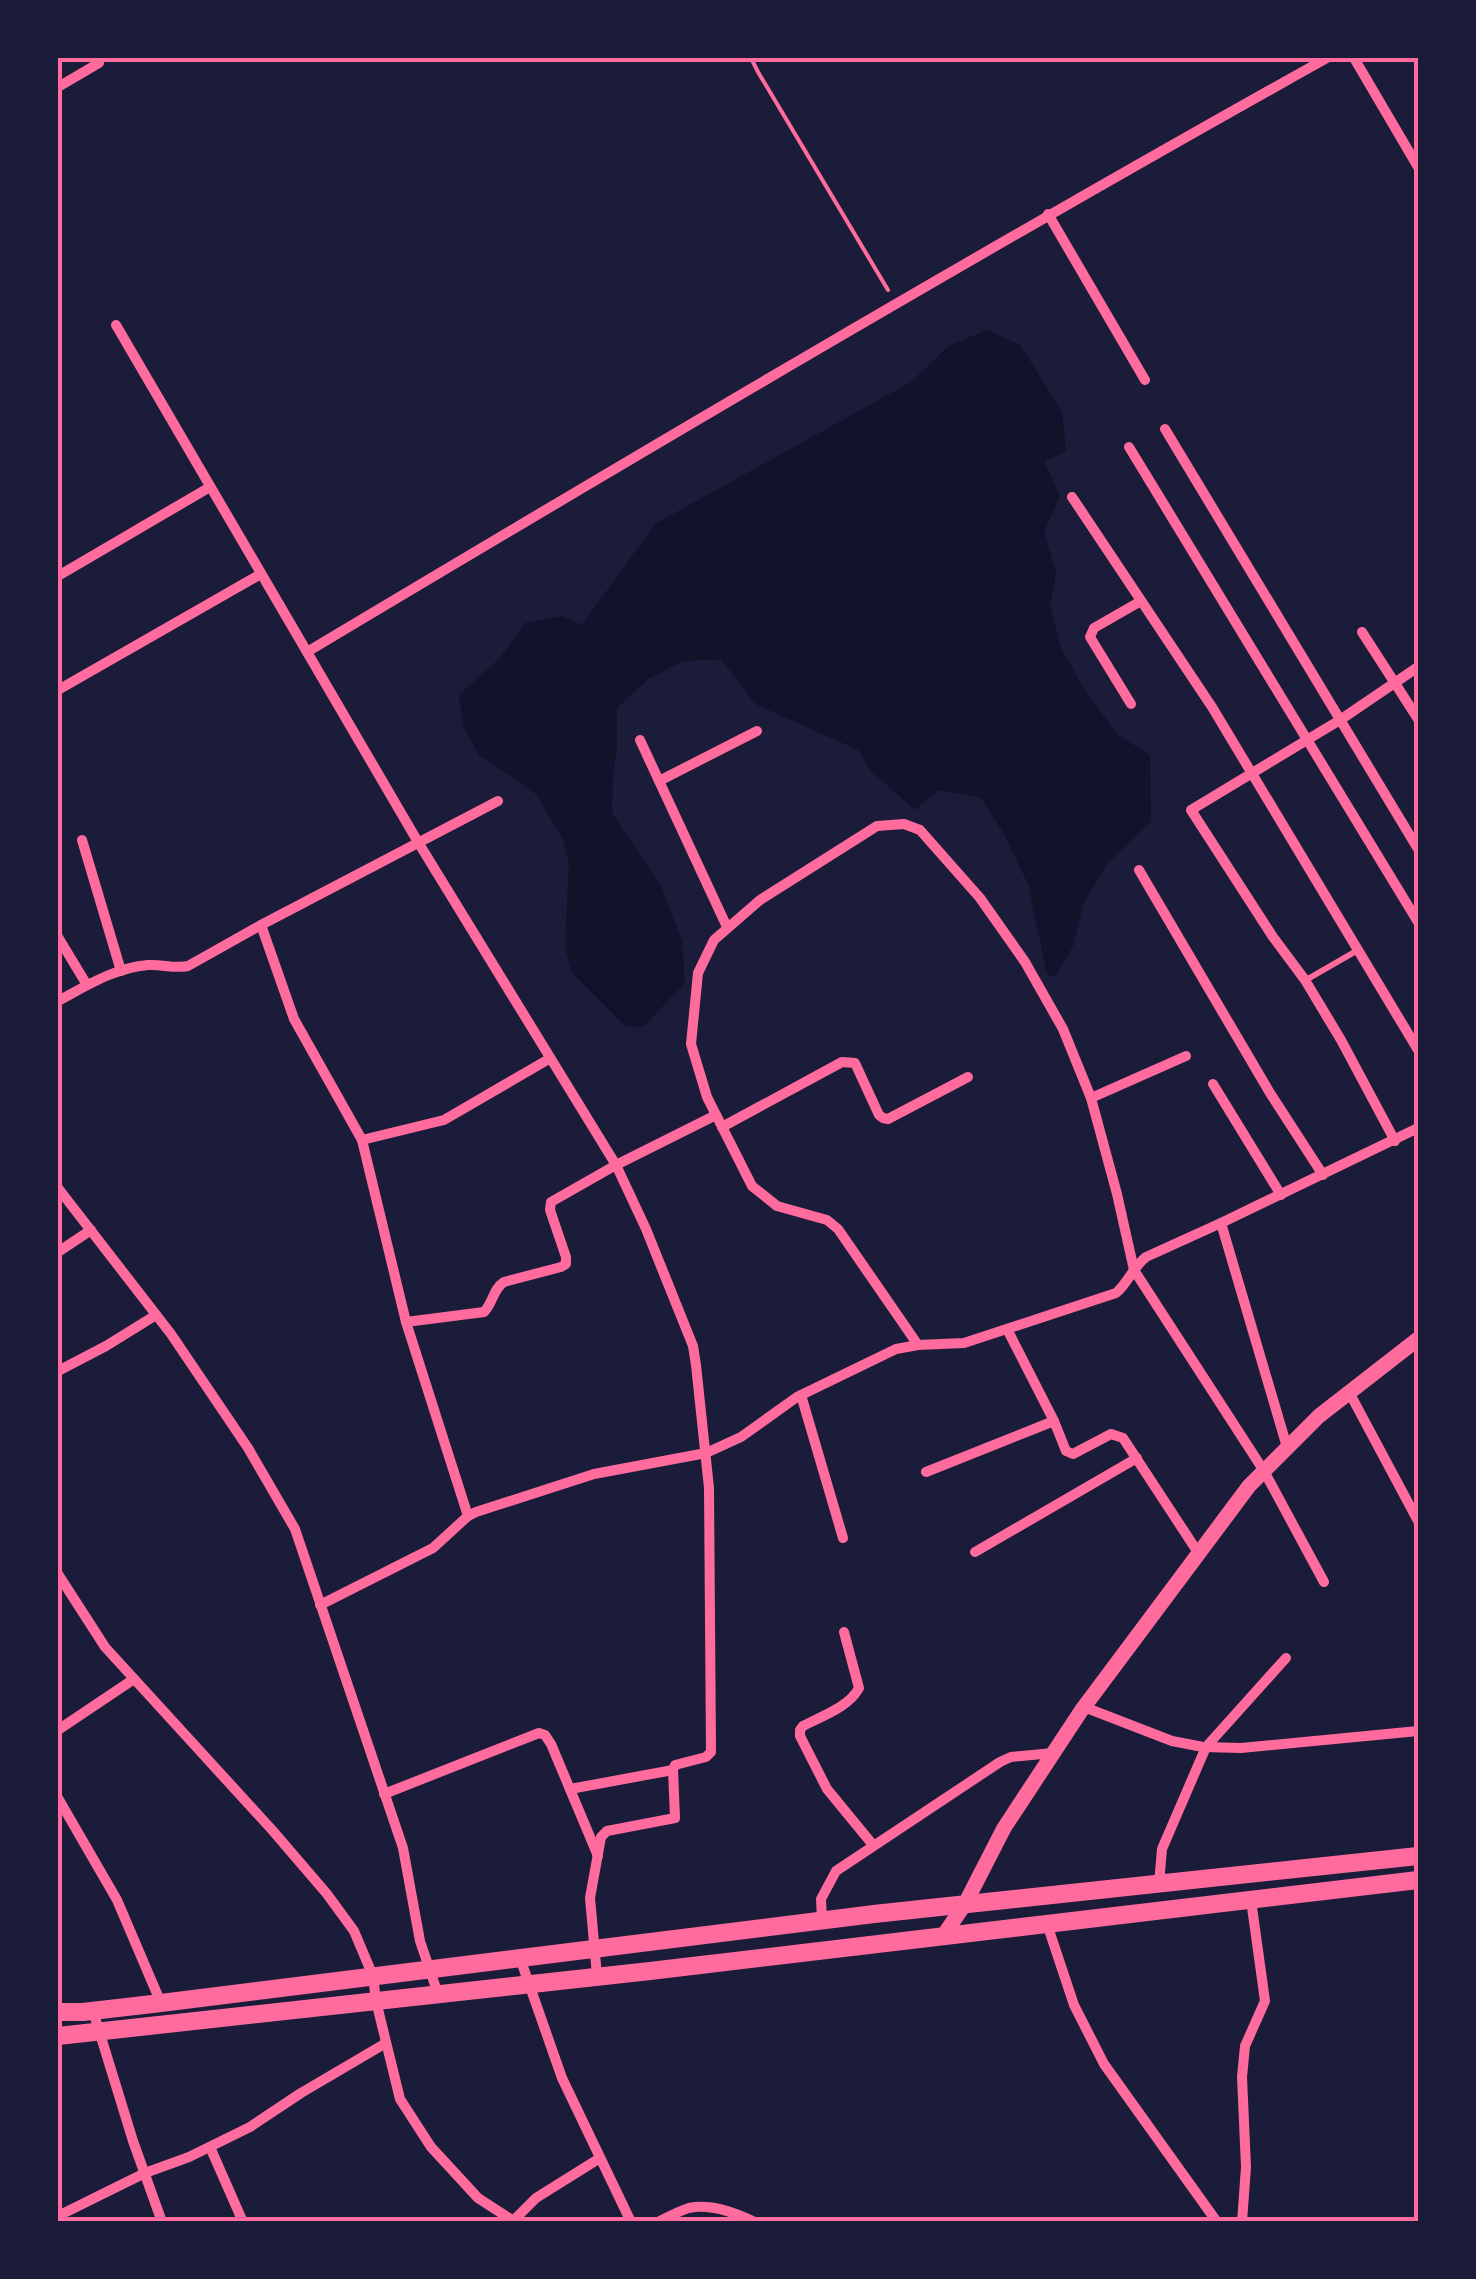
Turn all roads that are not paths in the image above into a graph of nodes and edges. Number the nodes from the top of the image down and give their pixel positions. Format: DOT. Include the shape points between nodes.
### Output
graph roads {
  1 [pos="1327,58"];
  2 [pos="1354,58"];
  3 [pos="98,63"];
  4 [pos="58,87"];
  5 [pos="1418,167"];
  6 [pos="1048,214"];
  7 [pos="116,325"];
  8 [pos="1145,380"];
  9 [pos="1165,429"];
  10 [pos="1129,447"];
  11 [pos="210,486"];
  12 [pos="1072,497"];
  13 [pos="261,574"];
  14 [pos="58,576"];
  15 [pos="1140,601"];
  16 [pos="1362,632"];
  17 [pos="307,652"];
  18 [pos="1418,666"];
  19 [pos="1395,682"];
  20 [pos="58,690"];
  21 [pos="1131,704"];
  22 [pos="1418,719"];
  23 [pos="1340,720"];
  24 [pos="757,732"];
  25 [pos="1307,738"];
  26 [pos="640,740"];
  27 [pos="1252,774"];
  28 [pos="659,781"];
  29 [pos="498,801"];
  30 [pos="82,840"];
  31 [pos="418,842"];
  32 [pos="1418,849"];
  33 [pos="1139,870"];
  34 [pos="1418,922"];
  35 [pos="261,925"];
  36 [pos="727,928"];
  37 [pos="58,937"];
  38 [pos="1358,950"];
  39 [pos="121,971"];
  40 [pos="1305,980"];
  41 [pos="87,985"];
  42 [pos="58,1001"];
  43 [pos="1418,1050"];
  44 [pos="1186,1056"];
  45 [pos="549,1059"];
  46 [pos="968,1077"];
  47 [pos="1213,1084"];
  48 [pos="1091,1098"];
  49 [pos="716,1115"];
  50 [pos="722,1127"];
  51 [pos="1418,1128"];
  52 [pos="362,1140"];
  53 [pos="1395,1140"];
  54 [pos="616,1166"];
  55 [pos="1323,1175"];
  56 [pos="58,1188"];
  57 [pos="1282,1194"];
  58 [pos="1222,1223"];
  59 [pos="90,1230"];
  60 [pos="58,1252"];
  61 [pos="1134,1270"];
  62 [pos="156,1314"];
  63 [pos="406,1322"];
  64 [pos="1007,1329"];
  65 [pos="1418,1339"];
  66 [pos="918,1345"];
  67 [pos="58,1371"];
  68 [pos="1349,1392"];
  69 [pos="801,1395"];
  70 [pos="1054,1421"];
  71 [pos="1287,1448"];
  72 [pos="706,1452"];
  73 [pos="1137,1458"];
  74 [pos="1264,1471"];
  75 [pos="926,1472"];
  76 [pos="468,1516"];
  77 [pos="1418,1522"];
  78 [pos="842,1538"];
  79 [pos="975,1552"];
  80 [pos="1198,1554"];
  81 [pos="58,1574"];
  82 [pos="1324,1582"];
  83 [pos="320,1605"];
  84 [pos="844,1632"];
  85 [pos="1286,1658"];
  86 [pos="134,1679"];
  87 [pos="1084,1707"];
  88 [pos="58,1730"];
  89 [pos="1418,1731"];
  90 [pos="1206,1747"];
  91 [pos="1053,1753"];
  92 [pos="673,1770"];
  93 [pos="570,1789"];
  94 [pos="384,1794"];
  95 [pos="58,1798"];
  96 [pos="873,1846"];
  97 [pos="1418,1856"];
  98 [pos="598,1857"];
  99 [pos="1418,1880"];
  100 [pos="1159,1884"];
  101 [pos="1251,1900"];
  102 [pos="966,1904"];
  103 [pos="822,1920"];
  104 [pos="1047,1924"];
  105 [pos="943,1936"];
  106 [pos="595,1948"];
  107 [pos="520,1958"];
  108 [pos="429,1970"];
  109 [pos="373,1976"];
  110 [pos="597,1976"];
  111 [pos="529,1984"];
  112 [pos="438,1994"];
  113 [pos="376,2001"];
  114 [pos="161,2002"];
  115 [pos="93,2010"];
  116 [pos="58,2012"];
  117 [pos="99,2031"];
  118 [pos="58,2036"];
  119 [pos="386,2043"];
  120 [pos="210,2147"];
  121 [pos="600,2158"];
  122 [pos="145,2174"];
  123 [pos="58,2216"];
  124 [pos="512,2221"];
  125 [pos="162,2222"];
  126 [pos="244,2222"];
  127 [pos="631,2222"];
  128 [pos="658,2222"];
  129 [pos="755,2222"];
  130 [pos="1217,2222"];
  131 [pos="1242,2222"];
  1 -- 6 [label="street"];
  2 -- 5 [label="street"];
  3 -- 4 [label="street"];
  6 -- 8 [label="street"];
  6 -- 17 [label="street"];
  7 -- 11 [label="street"];
  9 -- 23 [label="street"];
  10 -- 25 [label="street"];
  11 -- 13 [label="street"];
  11 -- 14 [label="street"];
  12 -- 15 [label="street"];
  13 -- 17 [label="street"];
  13 -- 20 [label="street"];
  15 -- 21 [label="street" via="1090,637"];
  15 -- 27 [label="street"];
  16 -- 19 [label="street"];
  17 -- 31 [label="street"];
  18 -- 19 [label="street"];
  19 -- 22 [label="street"];
  19 -- 23 [label="street"];
  23 -- 25 [label="street"];
  23 -- 32 [label="street"];
  24 -- 28 [label="street"];
  25 -- 27 [label="street"];
  25 -- 34 [label="street"];
  26 -- 28 [label="street"];
  27 -- 38 [label="street"];
  27 -- 40 [label="street" via="1191,810"];
  28 -- 36 [label="street"];
  29 -- 31 [label="street"];
  30 -- 39 [label="street"];
  31 -- 35 [label="street"];
  31 -- 45 [label="street"];
  33 -- 55 [label="street"];
  35 -- 39 [label="street" via="188,966"];
  35 -- 52 [label="street" via="294,1019"];
  36 -- 48 [label="street" via="877,826 920,830 980,898 1024,962 1063,1029"];
  36 -- 49 [label="street" via="698,973 691,1044"];
  37 -- 41 [label="street"];
  38 -- 40 [label="lane"];
  38 -- 43 [label="street"];
  39 -- 41 [label="street"];
  40 -- 53 [label="street"];
  41 -- 42 [label="street"];
  44 -- 48 [label="street"];
  45 -- 52 [label="street" via="444,1120"];
  45 -- 54 [label="street"];
  46 -- 50 [label="street" via="882,1118 849,1060"];
  47 -- 57 [label="street"];
  48 -- 61 [label="street"];
  49 -- 50 [label="street"];
  49 -- 54 [label="street"];
  50 -- 66 [label="street" via="752,1186 777,1206 838,1229"];
  51 -- 53 [label="street"];
  52 -- 63 [label="street"];
  53 -- 55 [label="street"];
  54 -- 63 [label="street" via="552,1202 566,1258 562,1267 504,1282 484,1312"];
  54 -- 72 [label="street" via="693,1346"];
  55 -- 57 [label="street"];
  56 -- 59 [label="street"];
  57 -- 58 [label="street"];
  58 -- 61 [label="street" via="1146,1257"];
  58 -- 71 [label="street"];
  59 -- 60 [label="street"];
  59 -- 62 [label="street"];
  61 -- 64 [label="street" via="1116,1294"];
  61 -- 74 [label="street"];
  62 -- 67 [label="street"];
  62 -- 83 [label="street" via="248,1448 294,1529"];
  63 -- 76 [label="street"];
  64 -- 66 [label="street" via="964,1343"];
  64 -- 70 [label="street"];
  65 -- 68 [label="street"];
  66 -- 69 [label="street" via="880,1355"];
  68 -- 71 [label="street"];
  68 -- 77 [label="street"];
  69 -- 72 [label="street" via="741,1437"];
  69 -- 78 [label="street"];
  70 -- 73 [label="street" via="1069,1454 1116,1434"];
  70 -- 75 [label="street"];
  71 -- 74 [label="street"];
  72 -- 76 [label="street" via="594,1474"];
  72 -- 92 [label="street" via="712,1752"];
  73 -- 79 [label="street"];
  73 -- 80 [label="street"];
  74 -- 80 [label="street"];
  74 -- 82 [label="street"];
  76 -- 83 [label="street" via="433,1548"];
  80 -- 87 [label="street"];
  81 -- 86 [label="street" via="105,1648"];
  83 -- 94 [label="street"];
  84 -- 96 [label="street" via="859,1688 847,1703 803,1726 800,1736 827,1789"];
  85 -- 90 [label="street"];
  86 -- 88 [label="street"];
  86 -- 109 [label="street" via="327,1894 354,1931"];
  87 -- 90 [label="street"];
  87 -- 91 [label="street"];
  89 -- 90 [label="street"];
  90 -- 100 [label="street" via="1162,1849"];
  91 -- 96 [label="street" via="1000,1762"];
  91 -- 102 [label="street" via="1004,1828"];
  92 -- 93 [label="street"];
  92 -- 98 [label="street" via="674,1818 603,1833"];
  93 -- 94 [label="street" via="551,1744 539,1733"];
  93 -- 98 [label="street"];
  94 -- 108 [label="street" via="403,1848"];
  95 -- 114 [label="street" via="117,1900"];
  96 -- 103 [label="street" via="836,1870 821,1899"];
  97 -- 100 [label="main road"];
  98 -- 106 [label="street" via="590,1898"];
  99 -- 101 [label="main road"];
  100 -- 102 [label="main road"];
  101 -- 104 [label="main road"];
  101 -- 131 [label="street" via="1266,2001 1245,2046"];
  102 -- 103 [label="main road"];
  102 -- 105 [label="street"];
  103 -- 106 [label="main road"];
  104 -- 105 [label="main road"];
  104 -- 130 [label="street" via="1074,2005 1104,2064"];
  105 -- 110 [label="main road"];
  106 -- 107 [label="main road"];
  106 -- 110 [label="street"];
  107 -- 108 [label="main road"];
  107 -- 111 [label="street"];
  108 -- 109 [label="main road"];
  108 -- 112 [label="street"];
  109 -- 113 [label="street"];
  109 -- 114 [label="main road"];
  110 -- 111 [label="main road"];
  111 -- 112 [label="main road"];
  111 -- 121 [label="street"];
  112 -- 113 [label="main road"];
  113 -- 117 [label="main road"];
  113 -- 119 [label="street"];
  114 -- 115 [label="main road"];
  115 -- 116 [label="main road"];
  115 -- 117 [label="street"];
  117 -- 118 [label="main road"];
  117 -- 122 [label="street"];
  119 -- 120 [label="street"];
  119 -- 124 [label="street" via="400,2099 431,2147 478,2198"];
  120 -- 122 [label="street"];
  120 -- 126 [label="street"];
  121 -- 124 [label="street"];
  121 -- 127 [label="street"];
  122 -- 123 [label="street"];
  122 -- 125 [label="street"];
  128 -- 129 [label="street" via="704,2207"];
}
